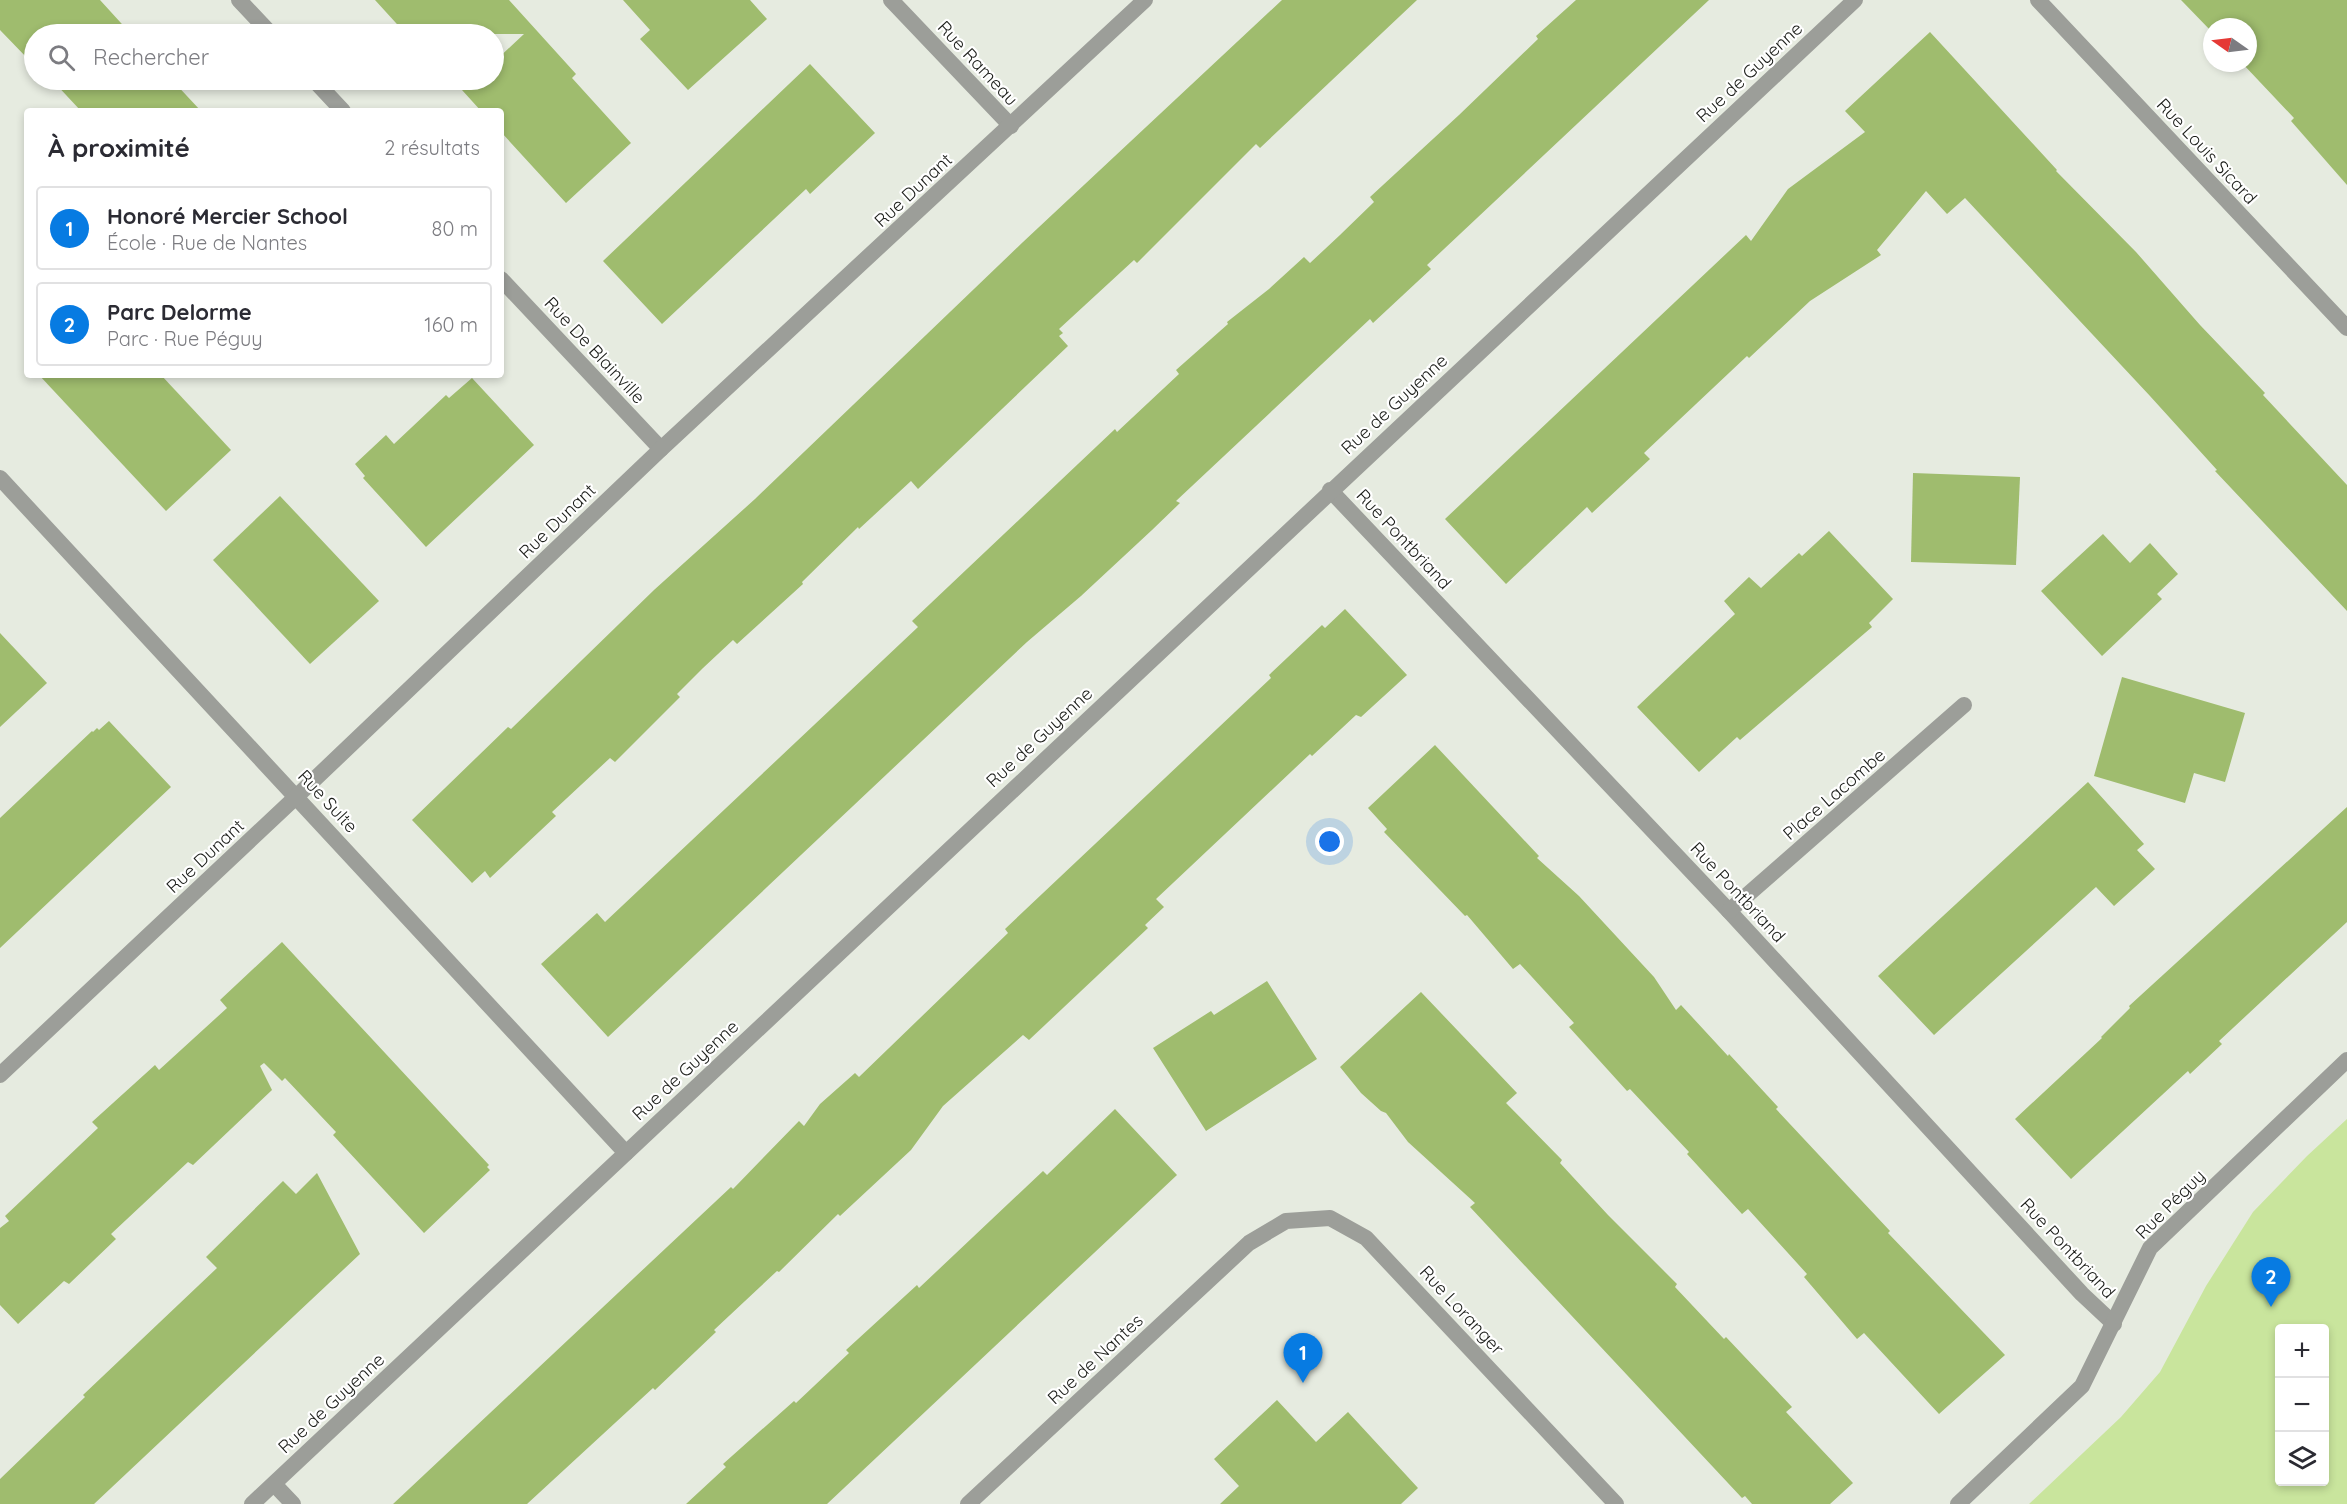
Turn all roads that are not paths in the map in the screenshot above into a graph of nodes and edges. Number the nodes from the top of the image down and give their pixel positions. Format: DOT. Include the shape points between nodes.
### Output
graph roads {
  1 [pos="239,0"];
  2 [pos="891,0"];
  3 [pos="1145,0"];
  4 [pos="1855,0"];
  5 [pos="2038,0"];
  6 [pos="262,24"];
  7 [pos="323,90"];
  8 [pos="340,108"];
  9 [pos="1011,126"];
  10 [pos="504,282"];
  11 [pos="2347,328"];
  12 [pos="661,449"];
  13 [pos="0,478"];
  14 [pos="1330,490"];
  15 [pos="1964,705"];
  16 [pos="297,796"];
  17 [pos="1729,911"];
  18 [pos="2347,1060"];
  19 [pos="0,1075"];
  20 [pos="626,1153"];
  21 [pos="1249,1243"];
  22 [pos="2114,1324"];
  23 [pos="274,1484"];
  24 [pos="252,1504"];
  25 [pos="292,1504"];
  26 [pos="968,1504"];
  27 [pos="1616,1504"];
  28 [pos="1958,1504"];
  1 -- 6 [label="street"];
  2 -- 9 [label="street, Rue Rameau"];
  3 -- 9 [label="street, Rue Dunant"];
  4 -- 14 [label="street, Rue de Guyenne"];
  5 -- 11 [label="street, Rue Louis Sicard"];
  7 -- 8 [label="street"];
  9 -- 12 [label="street, Rue Dunant"];
  10 -- 12 [label="street, Rue De Blainville"];
  12 -- 16 [label="street, Rue Dunant"];
  13 -- 16 [label="street, Rue Sulte"];
  14 -- 17 [label="street, Rue Pontbriand"];
  14 -- 20 [label="street, Rue de Guyenne"];
  15 -- 17 [label="street, Place Lacombe"];
  16 -- 19 [label="street, Rue Dunant"];
  16 -- 20 [label="street, Rue Sulte"];
  17 -- 22 [label="street, Rue Pontbriand"];
  18 -- 22 [label="street, Rue Péguy" via="2150,1248"];
  20 -- 23 [label="street, Rue de Guyenne"];
  21 -- 26 [label="street, Rue de Nantes"];
  21 -- 27 [label="street, Rue Loranger" via="1286,1221 1330,1218 1366,1238"];
  22 -- 28 [label="street, Rue Péguy" via="2082,1386"];
  23 -- 24 [label="street, Rue de Guyenne"];
  23 -- 25 [label="street"];
}
